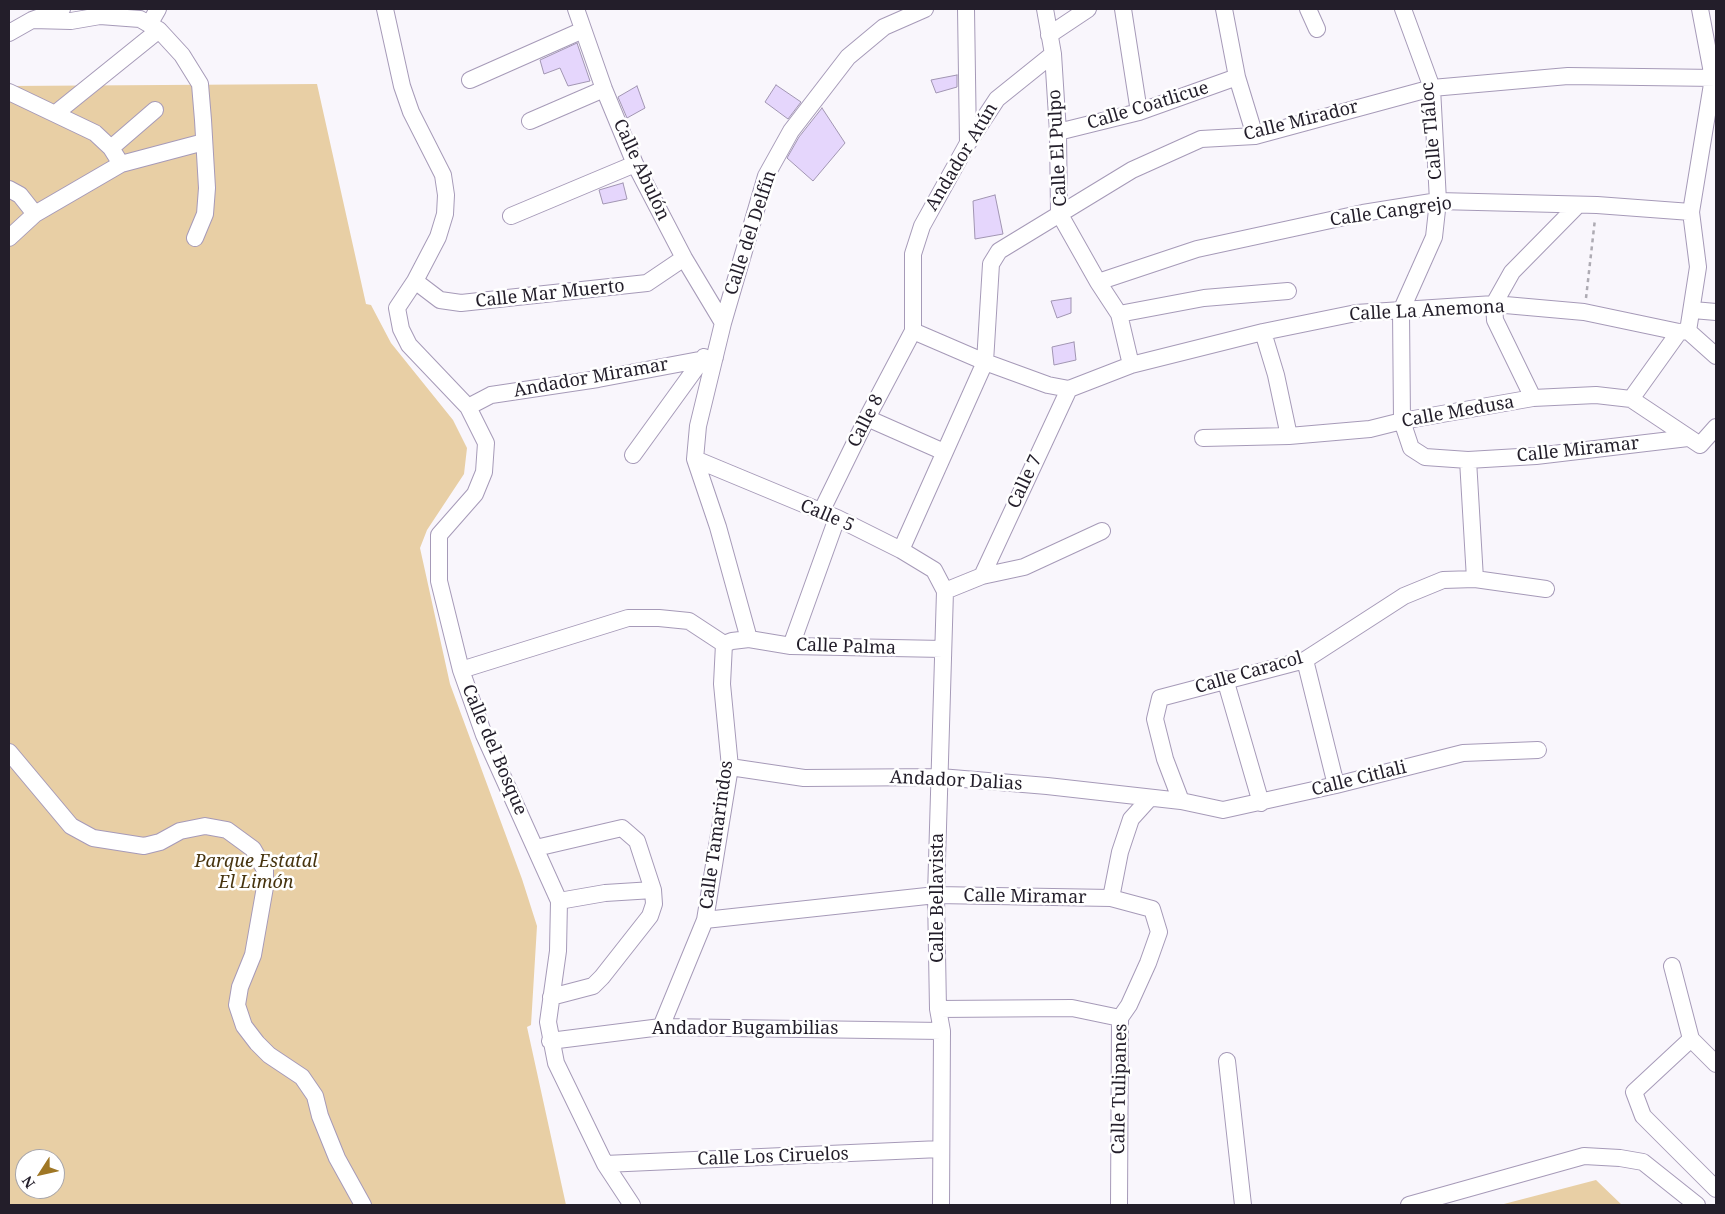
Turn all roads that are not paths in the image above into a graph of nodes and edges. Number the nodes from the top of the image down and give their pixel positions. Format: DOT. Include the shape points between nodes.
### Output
graph roads {
  1 [pos="62,9"];
  2 [pos="158,9"];
  3 [pos="385,9"];
  4 [pos="576,9"];
  5 [pos="924,9"];
  6 [pos="966,9"];
  7 [pos="1045,9"];
  8 [pos="1088,9"];
  9 [pos="1123,9"];
  10 [pos="1224,9"];
  11 [pos="1308,9"];
  12 [pos="1403,9"];
  13 [pos="1700,9"];
  14 [pos="32,20"];
  15 [pos="150,24"];
  16 [pos="1318,29"];
  17 [pos="1710,29"];
  18 [pos="583,30"];
  19 [pos="9,33"];
  20 [pos="1049,35"];
  21 [pos="1053,54"];
  22 [pos="1237,77"];
  23 [pos="1715,78"];
  24 [pos="470,80"];
  25 [pos="1432,88"];
  26 [pos="604,89"];
  27 [pos="9,92"];
  28 [pos="155,110"];
  29 [pos="1138,112"];
  30 [pos="56,113"];
  31 [pos="530,121"];
  32 [pos="1058,132"];
  33 [pos="1255,136"];
  34 [pos="204,142"];
  35 [pos="968,143"];
  36 [pos="110,148"];
  37 [pos="121,164"];
  38 [pos="635,164"];
  39 [pos="9,189"];
  40 [pos="1438,201"];
  41 [pos="1578,205"];
  42 [pos="1691,212"];
  43 [pos="1059,213"];
  44 [pos="35,214"];
  45 [pos="511,216"];
  46 [pos="9,238"];
  47 [pos="195,238"];
  48 [pos="684,258"];
  49 [pos="415,281"];
  50 [pos="1098,282"];
  51 [pos="1288,291"];
  52 [pos="1494,304"];
  53 [pos="1693,310"];
  54 [pos="1401,311"];
  55 [pos="1716,312"];
  56 [pos="1119,314"];
  57 [pos="723,323"];
  58 [pos="913,331"];
  59 [pos="1263,332"];
  60 [pos="1684,332"];
  61 [pos="1716,356"];
  62 [pos="710,357"];
  63 [pos="986,362"];
  64 [pos="1131,365"];
  65 [pos="1069,389"];
  66 [pos="1533,398"];
  67 [pos="1631,399"];
  68 [pos="468,407"];
  69 [pos="867,418"];
  70 [pos="1402,421"];
  71 [pos="1716,427"];
  72 [pos="1289,436"];
  73 [pos="1202,438"];
  74 [pos="1694,441"];
  75 [pos="944,452"];
  76 [pos="633,456"];
  77 [pos="695,459"];
  78 [pos="1468,460"];
  79 [pos="820,512"];
  80 [pos="837,518"];
  81 [pos="1102,531"];
  82 [pos="900,550"];
  83 [pos="982,576"];
  84 [pos="1475,579"];
  85 [pos="1546,589"];
  86 [pos="945,591"];
  87 [pos="750,639"];
  88 [pos="728,642"];
  89 [pos="791,646"];
  90 [pos="943,649"];
  91 [pos="1304,660"];
  92 [pos="461,670"];
  93 [pos="1225,679"];
  94 [pos="1538,750"];
  95 [pos="9,752"];
  96 [pos="730,767"];
  97 [pos="940,777"];
  98 [pos="1336,785"];
  99 [pos="1150,798"];
  100 [pos="1181,801"];
  101 [pos="1261,803"];
  102 [pos="536,848"];
  103 [pos="653,890"];
  104 [pos="936,895"];
  105 [pos="1111,898"];
  106 [pos="559,901"];
  107 [pos="705,920"];
  108 [pos="1157,921"];
  109 [pos="1672,966"];
  110 [pos="551,997"];
  111 [pos="938,1009"];
  112 [pos="1120,1018"];
  113 [pos="661,1026"];
  114 [pos="942,1031"];
  115 [pos="1691,1039"];
  116 [pos="550,1041"];
  117 [pos="1227,1061"];
  118 [pos="1716,1064"];
  119 [pos="940,1150"];
  120 [pos="605,1164"];
  121 [pos="1716,1190"];
  122 [pos="363,1205"];
  123 [pos="632,1205"];
  124 [pos="941,1205"];
  125 [pos="1119,1205"];
  126 [pos="1243,1205"];
  127 [pos="1409,1205"];
  128 [pos="1697,1205"];
  129 [pos="1701,1205"];
  1 -- 14 [label="street"];
  2 -- 15 [label="street"];
  3 -- 49 [label="street, Calle del Bosque" via="402,86 411,112 443,176 446,195 438,237"];
  4 -- 18 [label="street, Calle Abulón"];
  5 -- 57 [label="street, Calle del Delfín" via="884,28 848,57 791,132 766,176"];
  6 -- 35 [label="street"];
  7 -- 20 [label="street, Calle El Pulpo"];
  8 -- 20 [label="street"];
  9 -- 29 [label="street"];
  10 -- 22 [label="street"];
  11 -- 16 [label="street"];
  12 -- 25 [label="street, Calle Tláloc"];
  13 -- 17 [label="street"];
  14 -- 15 [label="street" via="71,21 100,16"];
  14 -- 19 [label="street"];
  15 -- 30 [label="street"];
  15 -- 34 [label="street" via="182,55 200,84"];
  17 -- 23 [label="street"];
  18 -- 24 [label="street"];
  18 -- 26 [label="street, Calle Abulón"];
  20 -- 21 [label="street, Calle El Pulpo"];
  21 -- 32 [label="street, Calle El Pulpo"];
  21 -- 35 [label="street, Andador Atún" via="997,98"];
  22 -- 29 [label="street, Calle Coatlicue"];
  22 -- 33 [label="street"];
  23 -- 25 [label="street, Calle Mirador" via="1568,76"];
  23 -- 42 [label="street"];
  25 -- 33 [label="street, Calle Mirador"];
  25 -- 40 [label="street, Calle Tláloc"];
  26 -- 31 [label="street"];
  26 -- 38 [label="street, Calle Abulón"];
  27 -- 30 [label="street"];
  28 -- 36 [label="street"];
  29 -- 32 [label="street, Calle Coatlicue"];
  30 -- 36 [label="street" via="95,133"];
  32 -- 43 [label="street, Calle El Pulpo"];
  33 -- 43 [label="street, Calle Mirador" via="1201,139 1132,170"];
  34 -- 37 [label="street"];
  34 -- 47 [label="street" via="205,214"];
  35 -- 58 [label="street, Andador Atún" via="922,226 913,254"];
  36 -- 37 [label="street"];
  37 -- 44 [label="street"];
  38 -- 45 [label="street"];
  38 -- 48 [label="street, Calle Abulón"];
  39 -- 44 [label="street" via="20,195"];
  40 -- 41 [label="street, Calle Cangrejo"];
  40 -- 50 [label="street, Calle Cangrejo" via="1363,213 1197,250"];
  40 -- 54 [label="street, Calle Tláloc" via="1434,237"];
  41 -- 42 [label="street, Calle Cangrejo"];
  41 -- 52 [label="street" via="1512,272"];
  42 -- 53 [label="street" via="1698,267"];
  43 -- 50 [label="street, Calle El Pulpo"];
  43 -- 63 [label="street, Calle Mirador" via="999,251 991,264"];
  44 -- 46 [label="street"];
  48 -- 49 [label="street, Calle Mar Muerto" via="647,283 461,303 440,300"];
  48 -- 57 [label="street, Calle Abulón"];
  49 -- 68 [label="street, Calle del Bosque" via="397,308 401,329 409,345"];
  50 -- 56 [label="street, Calle El Pulpo"];
  51 -- 56 [label="street" via="1204,298"];
  52 -- 54 [label="street, Calle La Anemona"];
  52 -- 60 [label="street, Calle La Anemona" via="1584,312"];
  52 -- 66 [label="street" via="1495,320"];
  53 -- 55 [label="street"];
  53 -- 60 [label="street"];
  54 -- 59 [label="street, Calle La Anemona" via="1356,313"];
  54 -- 70 [label="street"];
  56 -- 64 [label="street, Calle El Pulpo"];
  57 -- 62 [label="street, Calle del Delfín"];
  58 -- 63 [label="street"];
  58 -- 69 [label="street, Calle 8"];
  59 -- 64 [label="street, Calle La Anemona"];
  59 -- 72 [label="street"];
  60 -- 61 [label="street, Calle La Anemona"];
  60 -- 67 [label="street"];
  62 -- 68 [label="street, Andador Miramar" via="492,395"];
  62 -- 76 [label="street"];
  62 -- 77 [label="street, Calle del Delfín"];
  63 -- 65 [label="street"];
  63 -- 75 [label="street"];
  64 -- 65 [label="street, Calle La Anemona"];
  65 -- 83 [label="street, Calle 7"];
  66 -- 67 [label="street, Calle Medusa" via="1596,395"];
  66 -- 70 [label="street, Calle Medusa"];
  67 -- 74 [label="street, Calle Medusa"];
  68 -- 92 [label="street, Calle del Bosque" via="486,443 484,472 475,494 439,535 439,582"];
  69 -- 75 [label="street"];
  69 -- 79 [label="street, Calle 8"];
  70 -- 72 [label="street, Calle Medusa" via="1370,429"];
  70 -- 78 [label="street, Calle Miramar" via="1411,448 1425,458"];
  71 -- 74 [label="street"];
  72 -- 73 [label="street, Calle Medusa"];
  74 -- 78 [label="street, Calle Miramar"];
  75 -- 82 [label="street"];
  77 -- 79 [label="street, Calle 5"];
  77 -- 87 [label="street"];
  78 -- 84 [label="street"];
  79 -- 80 [label="street, Calle 5"];
  80 -- 82 [label="street, Calle 5"];
  80 -- 89 [label="street"];
  81 -- 83 [label="street" via="1024,567"];
  82 -- 86 [label="street, Calle 5" via="934,570"];
  83 -- 86 [label="street"];
  84 -- 85 [label="street, Calle Caracol"];
  84 -- 91 [label="street, Calle Caracol" via="1443,580 1404,596"];
  86 -- 90 [label="street, Calle Bellavista"];
  87 -- 88 [label="street, Calle Palma"];
  87 -- 89 [label="street, Calle Palma"];
  88 -- 92 [label="street" via="689,621 628,618"];
  88 -- 96 [label="street, Calle Tamarindos" via="722,684"];
  89 -- 90 [label="street, Calle Palma"];
  90 -- 97 [label="street, Calle Bellavista"];
  91 -- 93 [label="street, Calle Caracol"];
  91 -- 98 [label="street"];
  92 -- 102 [label="street, Calle del Bosque" via="484,735"];
  93 -- 100 [label="street, Calle Caracol" via="1160,698 1155,719"];
  93 -- 101 [label="street"];
  94 -- 98 [label="street, Calle Citlali" via="1463,753"];
  95 -- 122 [label="street" via="71,826 94,838 144,846 205,826 227,830 253,849 265,870 264,886 252,955 237,1005 244,1026 269,1056 302,1077 315,1096 331,1146"];
  96 -- 97 [label="street, Andador Dalias" via="804,778"];
  96 -- 107 [label="street, Calle Tamarindos"];
  97 -- 99 [label="street, Andador Dalias"];
  97 -- 104 [label="street, Calle Bellavista"];
  98 -- 101 [label="street, Calle Citlali"];
  99 -- 100 [label="street, Andador Dalias"];
  99 -- 105 [label="street" via="1130,819"];
  100 -- 101 [label="street, Calle Citlali" via="1223,810"];
  102 -- 103 [label="street" via="622,828 637,841"];
  102 -- 106 [label="street, Calle del Bosque"];
  103 -- 106 [label="street"];
  103 -- 110 [label="street" via="654,904 650,916 602,977 593,986"];
  104 -- 105 [label="street, Calle Miramar"];
  104 -- 107 [label="street, Calle Miramar"];
  104 -- 111 [label="street, Calle Bellavista"];
  105 -- 108 [label="street, Calle Miramar" via="1152,909"];
  106 -- 110 [label="street, Calle del Bosque" via="558,951"];
  107 -- 113 [label="street, Calle Tamarindos"];
  108 -- 112 [label="street, Calle Tulipanes" via="1159,932 1148,963"];
  109 -- 115 [label="street"];
  110 -- 116 [label="street, Calle del Bosque"];
  111 -- 112 [label="street" via="1072,1008"];
  111 -- 114 [label="street, Calle Bellavista"];
  112 -- 125 [label="street, Calle Tulipanes"];
  113 -- 114 [label="street, Andador Bugambilias"];
  113 -- 116 [label="street, Andador Bugambilias"];
  114 -- 119 [label="street, Calle Bellavista"];
  115 -- 118 [label="street"];
  115 -- 121 [label="street" via="1634,1092 1643,1116"];
  116 -- 120 [label="street, Calle del Bosque" via="556,1063"];
  117 -- 126 [label="street"];
  119 -- 120 [label="street, Calle Los Ciruelos"];
  119 -- 124 [label="street, Calle Bellavista"];
  120 -- 123 [label="street, Calle del Bosque"];
  121 -- 129 [label="street"];
  127 -- 128 [label="street" via="1584,1156 1643,1162"];
}
